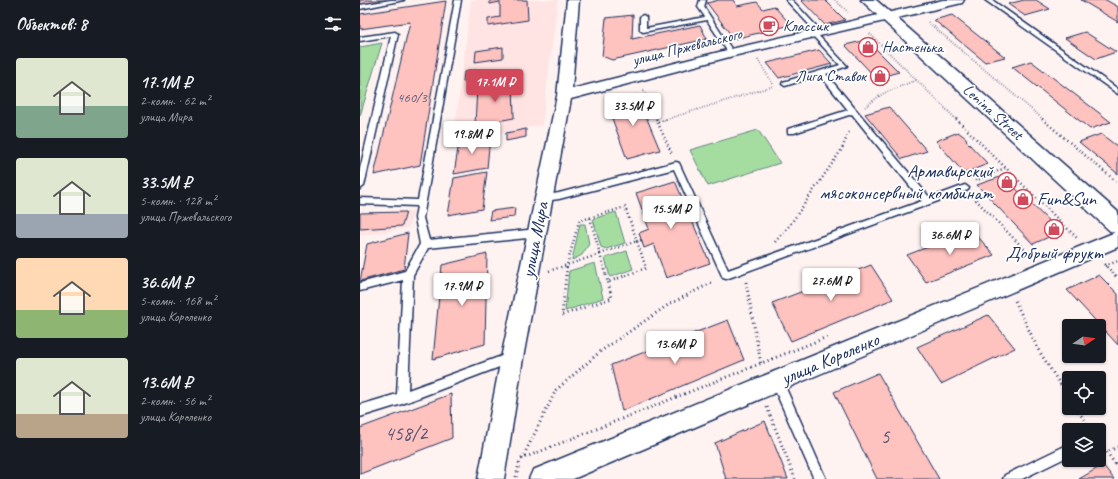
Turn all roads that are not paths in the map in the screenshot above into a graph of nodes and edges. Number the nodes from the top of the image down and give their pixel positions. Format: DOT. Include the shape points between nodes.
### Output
graph roads {
  1 [pos="401,0"];
  2 [pos="458,0"];
  3 [pos="573,0"];
  4 [pos="703,0"];
  5 [pos="789,0"];
  6 [pos="868,0"];
  7 [pos="954,0"];
  8 [pos="988,0"];
  9 [pos="360,7"];
  10 [pos="642,17"];
  11 [pos="887,17"];
  12 [pos="708,18"];
  13 [pos="817,33"];
  14 [pos="360,39"];
  15 [pos="731,53"];
  16 [pos="822,73"];
  17 [pos="785,84"];
  18 [pos="1118,92"];
  19 [pos="564,96"];
  20 [pos="855,113"];
  21 [pos="791,131"];
  22 [pos="360,186"];
  23 [pos="965,188"];
  24 [pos="544,198"];
  25 [pos="360,201"];
  26 [pos="928,202"];
  27 [pos="422,203"];
  28 [pos="1118,225"];
  29 [pos="537,233"];
  30 [pos="1118,239"];
  31 [pos="425,244"];
  32 [pos="408,274"];
  33 [pos="360,287"];
  34 [pos="512,358"];
  35 [pos="777,381"];
  36 [pos="402,398"];
  37 [pos="360,411"];
  38 [pos="1062,453"];
  39 [pos="491,479"];
  40 [pos="542,479"];
  41 [pos="820,479"];
  42 [pos="1010,479"];
  1 -- 9 [label="lane"];
  2 -- 27 [label="lane"];
  3 -- 19 [label="street, улица Мира"];
  4 -- 12 [label="lane" via="701,7"];
  5 -- 13 [label="lane"];
  6 -- 11 [label="main road, Lenina Street"];
  7 -- 11 [label="street, улица Пржевальского"];
  8 -- 18 [label="lane"];
  10 -- 12 [label="lane" via="643,30"];
  11 -- 13 [label="street, улица Пржевальского"];
  11 -- 28 [label="main road, Lenina Street"];
  12 -- 15 [label="lane"];
  13 -- 15 [label="street, улица Пржевальского"];
  13 -- 16 [label="lane" via="844,66"];
  14 -- 22 [label="lane" via="395,34"];
  15 -- 19 [label="street, улица Пржевальского"];
  16 -- 17 [label="lane"];
  16 -- 20 [label="lane"];
  19 -- 24 [label="street, улица Мира"];
  20 -- 21 [label="lane"];
  20 -- 26 [label="lane"];
  23 -- 26 [label="lane"];
  24 -- 26 [label="lane" via="676,165 726,275"];
  24 -- 29 [label="street, улица Мира"];
  25 -- 27 [label="lane"];
  27 -- 31 [label="lane" via="419,218"];
  29 -- 31 [label="lane"];
  29 -- 34 [label="street, улица Мира"];
  30 -- 35 [label="street, улица Короленко"];
  31 -- 32 [label="lane"];
  32 -- 33 [label="lane"];
  32 -- 36 [label="lane"];
  34 -- 36 [label="lane"];
  34 -- 39 [label="street, улица Мира"];
  35 -- 40 [label="street, улица Короленко"];
  35 -- 41 [label="lane"];
  36 -- 37 [label="lane"];
  38 -- 42 [label="lane"];
}
